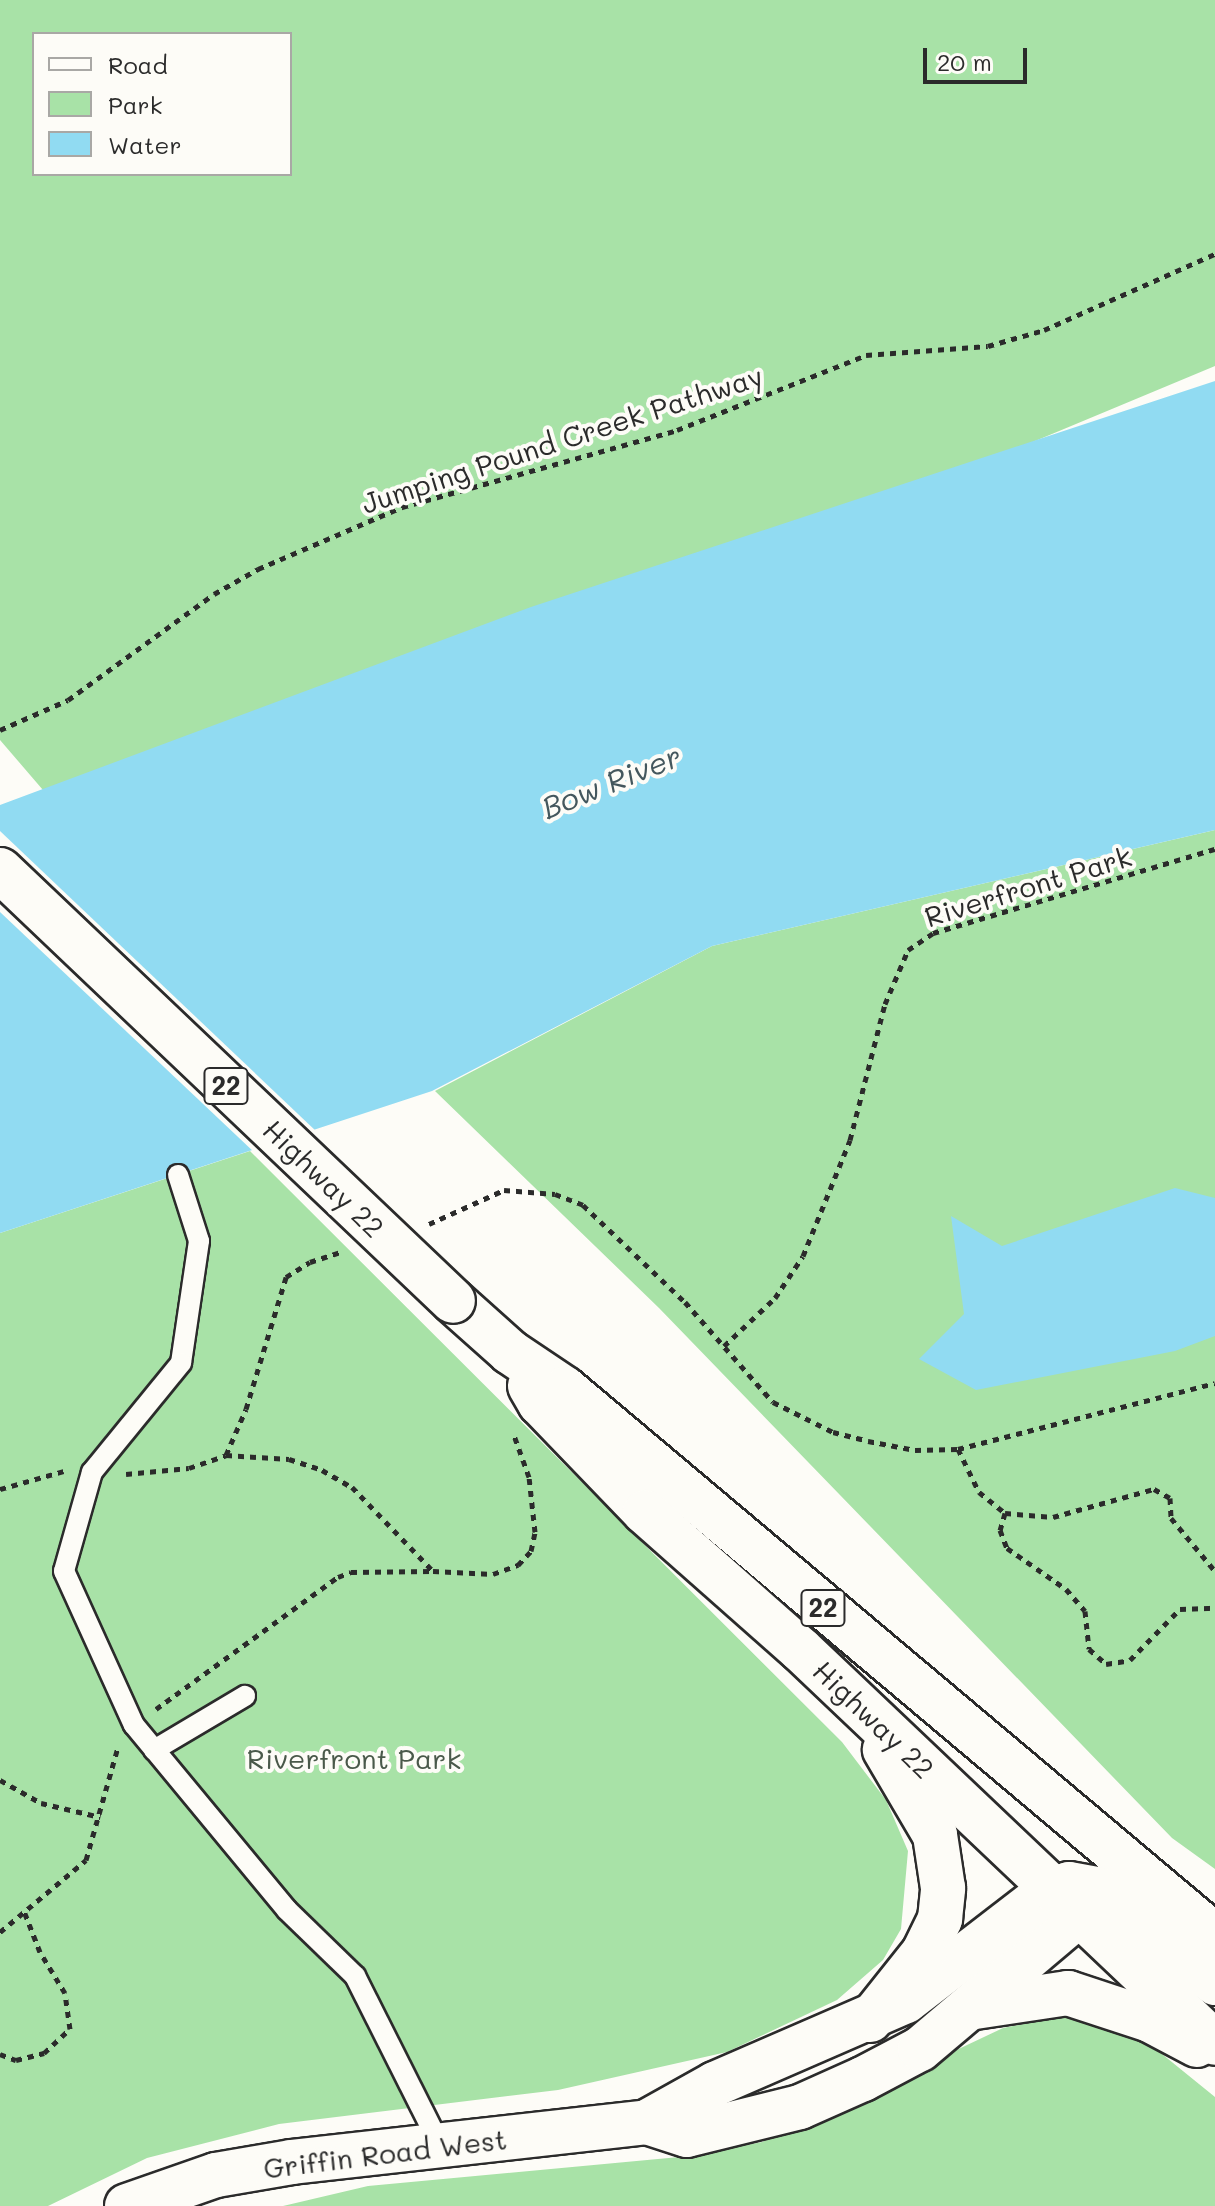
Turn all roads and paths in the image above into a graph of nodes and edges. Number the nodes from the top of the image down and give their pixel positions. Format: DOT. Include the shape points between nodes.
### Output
graph roads {
  1 [pos="1215,254"];
  2 [pos="0,730"];
  3 [pos="1215,849"];
  4 [pos="0,870"];
  5 [pos="178,1175"];
  6 [pos="724,1346"];
  7 [pos="510,1352"];
  8 [pos="509,1425"];
  9 [pos="958,1449"];
  10 [pos="226,1455"];
  11 [pos="1005,1513"];
  12 [pos="1215,1571"];
  13 [pos="1215,1608"];
  14 [pos="245,1696"];
  15 [pos="859,1707"];
  16 [pos="154,1750"];
  17 [pos="0,1780"];
  18 [pos="1052,1802"];
  19 [pos="100,1817"];
  20 [pos="1076,1898"];
  21 [pos="24,1911"];
  22 [pos="1215,1936"];
  23 [pos="1215,1983"];
  24 [pos="975,2007"];
  25 [pos="870,2020"];
  26 [pos="1215,2043"];
  27 [pos="0,2054"];
  28 [pos="1215,2055"];
  29 [pos="647,2122"];
  30 [pos="440,2145"];
  31 [pos="127,2206"];
  1 -- 2 [label="path, Jumping Pound Creek Pathway" via="1044,330 988,346 866,355 677,430 402,507 258,569 214,594 68,700"];
  3 -- 6 [label="path, Riverfront Park" via="921,938 908,950 885,1004 850,1140 791,1278"];
  4 -- 7 [label="main road, Highway 22 / 22, bridge"];
  5 -- 16 [label="lane" via="199,1241 181,1363 92,1472 64,1571 134,1725"];
  7 -- 15 [label="main road, Highway 22 / 22" via="540,1403 645,1512"];
  7 -- 18 [label="main road, Highway 22 / 22" via="565,1389"];
  8 -- 10 [label="path" via="529,1477 536,1523 531,1551 518,1565 493,1574 433,1571 352,1487 322,1470 289,1459"];
  9 -- 11 [label="path" via="979,1492"];
  11 -- 12 [label="path" via="1053,1517 1154,1489 1170,1498 1171,1518"];
  11 -- 13 [label="path" via="1000,1530 1007,1548 1066,1589 1085,1611 1089,1649 1106,1664 1130,1660 1180,1609"];
  14 -- 16 [label="lane"];
  15 -- 20 [label="main road, Highway 22 / 22"];
  15 -- 25 [label="main road" via="935,1835 943,1888 940,1919 924,1952"];
  16 -- 30 [label="lane" via="287,1910 355,1976"];
  17 -- 19 [label="path" via="41,1803"];
  18 -- 20 [label="main road" via="1095,1864"];
  18 -- 22 [label="main road, Highway 22 / 22"];
  20 -- 23 [label="main road"];
  20 -- 24 [label="main road, Griffin Road West"];
  20 -- 25 [label="main road, Griffin Road West"];
  20 -- 26 [label="main road, Highway 22 / 22"];
  21 -- 27 [label="path" via="40,1952 65,1993 70,2029 44,2053 16,2060"];
  24 -- 28 [label="main road" via="1068,1993 1150,2020"];
  24 -- 29 [label="main road, Griffin Road West" via="920,2049 800,2107 687,2135"];
  25 -- 29 [label="main road, Griffin Road West" via="715,2084"];
  29 -- 30 [label="main road, Griffin Road West"];
  30 -- 31 [label="main road, Griffin Road West" via="216,2175"];
}
